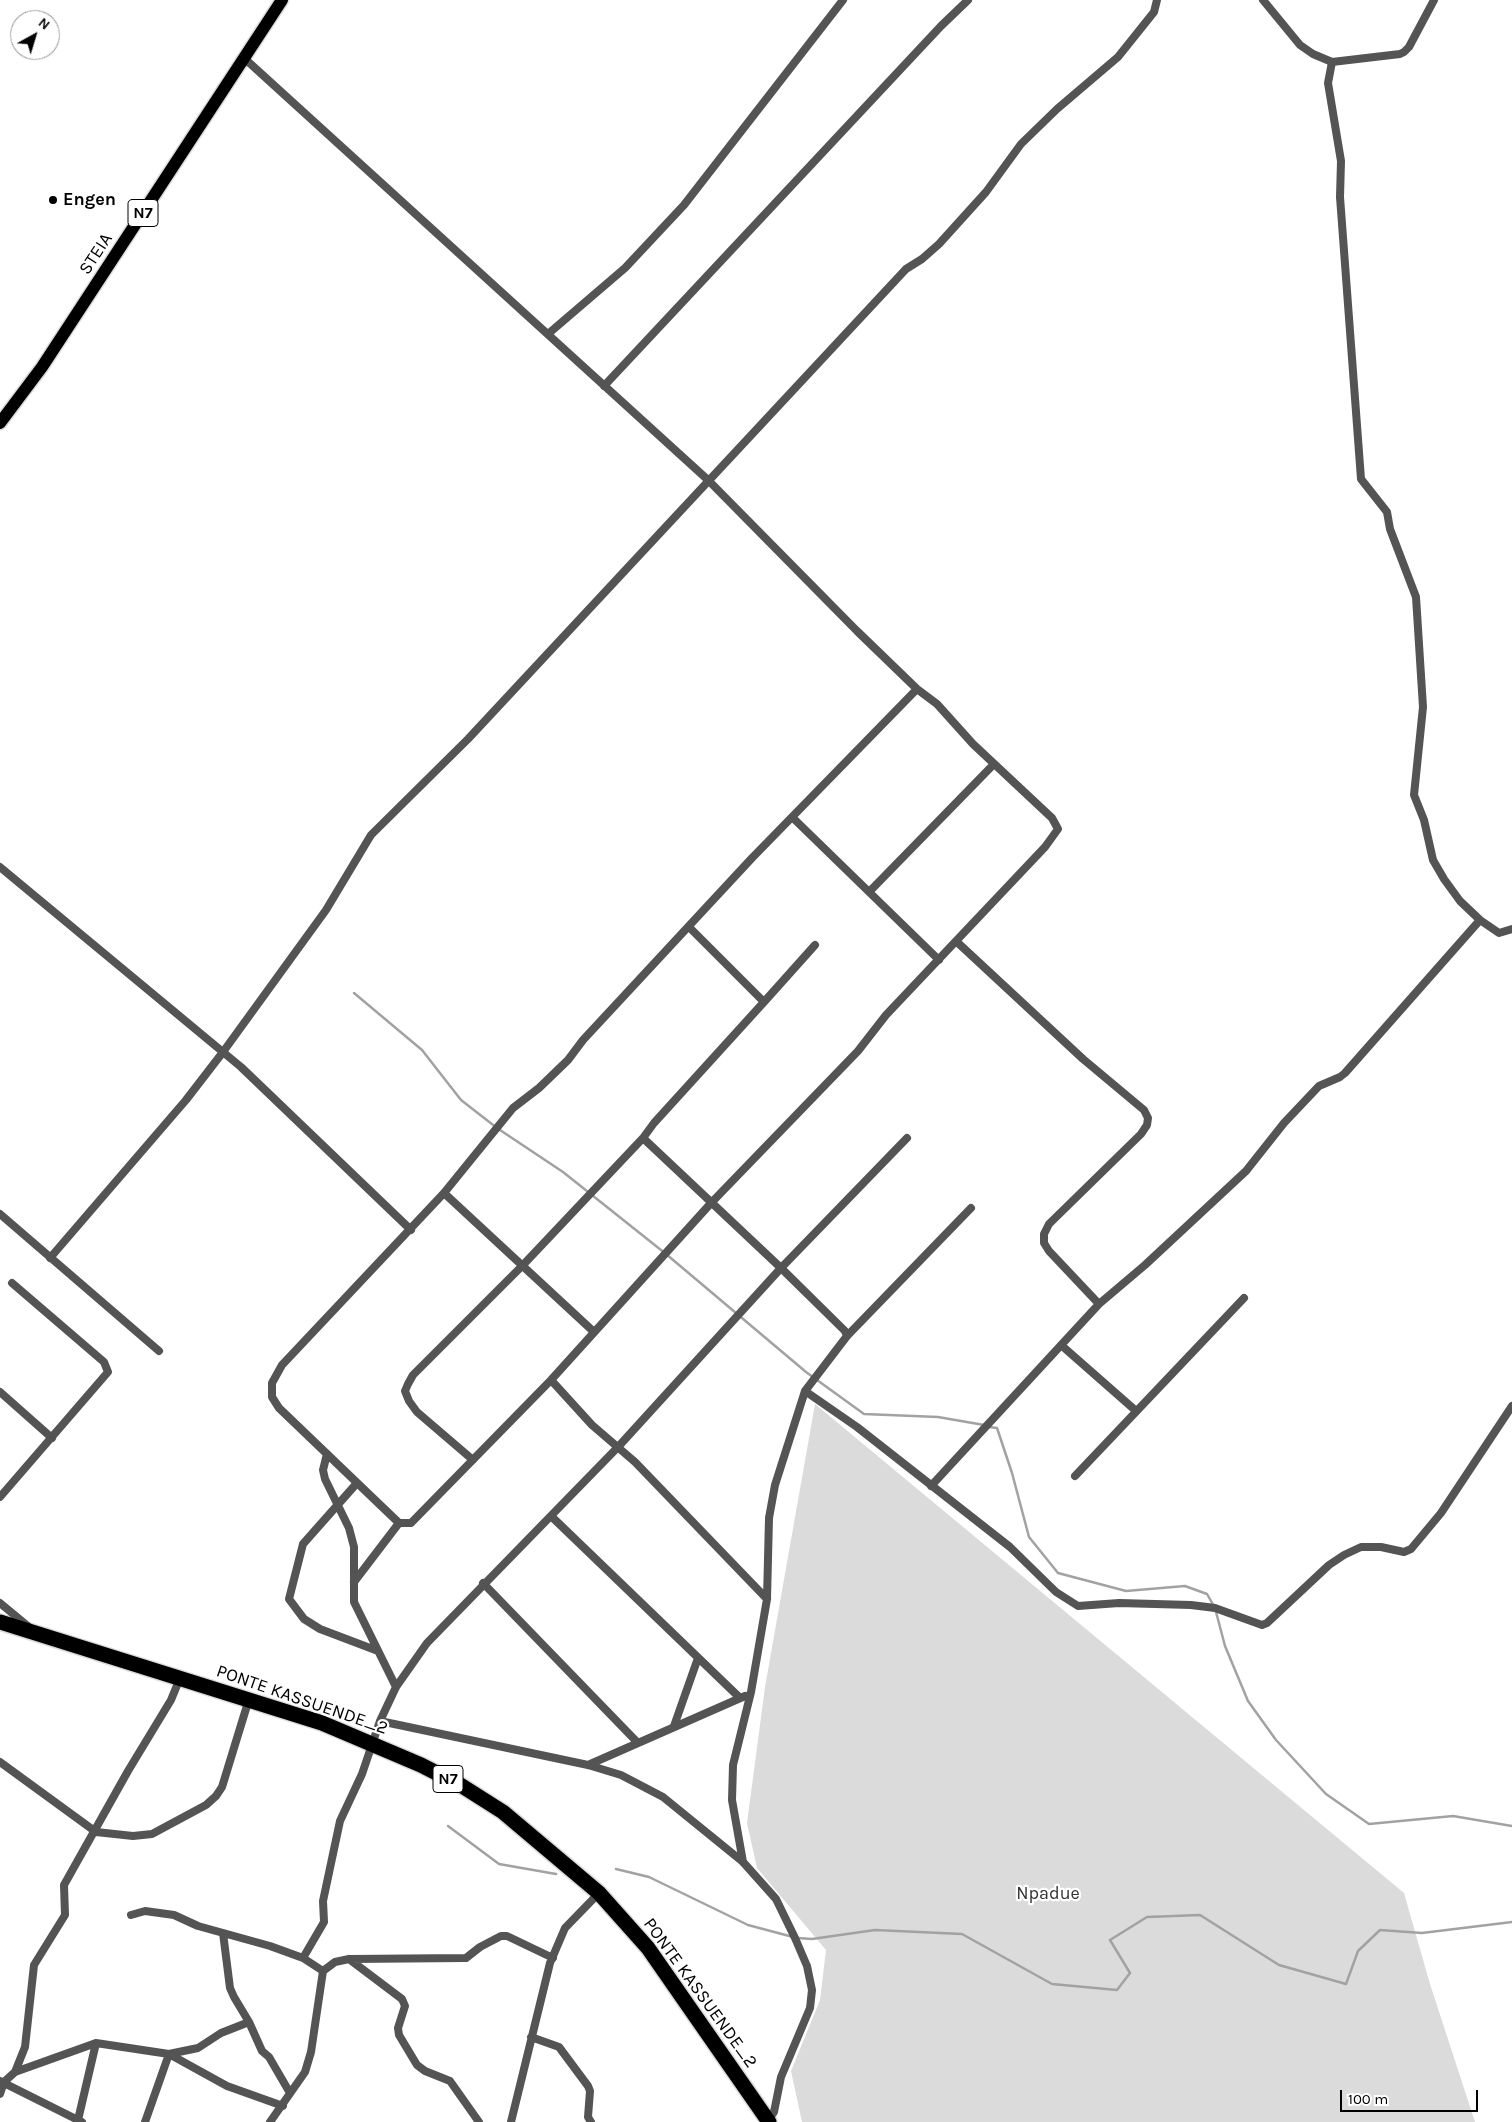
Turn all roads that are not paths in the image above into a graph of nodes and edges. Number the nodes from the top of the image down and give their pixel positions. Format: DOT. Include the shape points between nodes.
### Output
graph roads {
  1 [pos="282,0"];
  2 [pos="843,0"];
  3 [pos="968,0"];
  4 [pos="1157,0"];
  5 [pos="1263,0"];
  6 [pos="1434,0"];
  7 [pos="244,58"];
  8 [pos="1332,62"];
  9 [pos="548,334"];
  10 [pos="604,386"];
  11 [pos="0,423"];
  12 [pos="708,480"];
  13 [pos="917,688"];
  14 [pos="994,764"];
  15 [pos="792,817"];
  16 [pos="0,867"];
  17 [pos="870,891"];
  18 [pos="1480,920"];
  19 [pos="689,927"];
  20 [pos="1512,929"];
  21 [pos="957,942"];
  22 [pos="815,945"];
  23 [pos="939,960"];
  24 [pos="764,1002"];
  25 [pos="223,1052"];
  26 [pos="643,1138"];
  27 [pos="907,1138"];
  28 [pos="444,1193"];
  29 [pos="712,1202"];
  30 [pos="971,1208"];
  31 [pos="0,1214"];
  32 [pos="411,1230"];
  33 [pos="50,1258"];
  34 [pos="523,1265"];
  35 [pos="781,1268"];
  36 [pos="12,1283"];
  37 [pos="1244,1298"];
  38 [pos="1099,1304"];
  39 [pos="594,1332"];
  40 [pos="847,1336"];
  41 [pos="1061,1345"];
  42 [pos="158,1352"];
  43 [pos="551,1380"];
  44 [pos="805,1391"];
  45 [pos="0,1392"];
  46 [pos="1512,1406"];
  47 [pos="1135,1410"];
  48 [pos="52,1438"];
  49 [pos="618,1447"];
  50 [pos="327,1454"];
  51 [pos="472,1460"];
  52 [pos="1075,1476"];
  53 [pos="357,1483"];
  54 [pos="931,1486"];
  55 [pos="0,1497"];
  56 [pos="338,1505"];
  57 [pos="551,1516"];
  58 [pos="399,1523"];
  59 [pos="354,1582"];
  60 [pos="483,1583"];
  61 [pos="766,1599"];
  62 [pos="0,1603"];
  63 [pos="0,1622"];
  64 [pos="37,1634"];
  65 [pos="379,1652"];
  66 [pos="698,1658"];
  67 [pos="180,1678"];
  68 [pos="396,1686"];
  69 [pos="751,1692"];
  70 [pos="740,1698"];
  71 [pos="249,1699"];
  72 [pos="380,1721"];
  73 [pos="674,1726"];
  74 [pos="371,1742"];
  75 [pos="638,1742"];
  76 [pos="0,1762"];
  77 [pos="588,1765"];
  78 [pos="96,1832"];
  79 [pos="743,1862"];
  80 [pos="599,1894"];
  81 [pos="131,1915"];
  82 [pos="223,1933"];
  83 [pos="303,1958"];
  84 [pos="553,1958"];
  85 [pos="349,1959"];
  86 [pos="323,1971"];
  87 [pos="250,2022"];
  88 [pos="531,2037"];
  89 [pos="96,2043"];
  90 [pos="169,2054"];
  91 [pos="15,2072"];
  92 [pos="2,2081"];
  93 [pos="290,2093"];
  94 [pos="0,2094"];
  95 [pos="283,2106"];
  96 [pos="64,2118"];
  97 [pos="80,2121"];
  98 [pos="769,2121"];
  99 [pos="145,2122"];
  100 [pos="270,2122"];
  101 [pos="479,2122"];
  102 [pos="511,2122"];
  103 [pos="591,2122"];
  1 -- 7 [label="main road, STEIA / N7"];
  2 -- 9 [label="street" via="684,205 625,268"];
  3 -- 10 [label="street"];
  4 -- 12 [label="street" via="1154,12 1118,57 1021,144 986,192 940,244 906,269"];
  5 -- 8 [label="street" via="1300,45"];
  6 -- 8 [label="street" via="1404,52"];
  7 -- 9 [label="street"];
  7 -- 11 [label="main road, STEIA / N7" via="42,367"];
  8 -- 18 [label="street" via="1328,83 1341,161 1340,197 1362,479 1386,512 1416,597 1423,707 1414,795 1439,872"];
  9 -- 10 [label="street"];
  10 -- 12 [label="street"];
  12 -- 13 [label="street"];
  12 -- 25 [label="street" via="468,739 371,835 326,910"];
  13 -- 14 [label="street"];
  13 -- 15 [label="street"];
  14 -- 17 [label="street"];
  14 -- 21 [label="street" via="1052,818 1058,829 1045,848"];
  15 -- 17 [label="street"];
  15 -- 19 [label="street"];
  16 -- 25 [label="street"];
  17 -- 23 [label="street"];
  18 -- 20 [label="street" via="1499,933"];
  18 -- 38 [label="street" via="1344,1073 1319,1086 1246,1171"];
  19 -- 24 [label="street"];
  19 -- 28 [label="street" via="568,1060 514,1108"];
  21 -- 23 [label="street"];
  21 -- 38 [label="street" via="1082,1059 1144,1110 1148,1118 1141,1134 1049,1224 1044,1234 1049,1251"];
  22 -- 24 [label="street"];
  23 -- 29 [label="street"];
  24 -- 26 [label="street"];
  25 -- 32 [label="street"];
  25 -- 33 [label="street"];
  26 -- 29 [label="street"];
  26 -- 34 [label="street"];
  27 -- 35 [label="street"];
  28 -- 32 [label="street"];
  28 -- 34 [label="street"];
  29 -- 35 [label="street"];
  29 -- 39 [label="street"];
  30 -- 40 [label="street"];
  31 -- 33 [label="street"];
  32 -- 50 [label="street" via="341,1300 282,1365 272,1382 272,1397 279,1408"];
  33 -- 42 [label="street"];
  34 -- 39 [label="street"];
  34 -- 51 [label="street" via="413,1375 405,1391 418,1412"];
  35 -- 40 [label="street"];
  35 -- 49 [label="street"];
  36 -- 48 [label="street" via="104,1362 108,1372"];
  37 -- 47 [label="street"];
  38 -- 41 [label="street"];
  39 -- 43 [label="street"];
  40 -- 44 [label="street"];
  41 -- 47 [label="street"];
  41 -- 54 [label="street"];
  43 -- 49 [label="street" via="592,1426"];
  43 -- 51 [label="street"];
  44 -- 54 [label="street" via="857,1427"];
  44 -- 61 [label="street" via="775,1485 769,1518"];
  45 -- 48 [label="street"];
  46 -- 54 [label="street" via="1441,1513 1411,1549 1404,1552 1381,1546 1361,1547 1344,1555 1329,1565 1268,1623 1262,1624 1214,1608 1191,1605 1119,1602 1078,1606 1056,1592 1010,1547"];
  47 -- 52 [label="street"];
  48 -- 55 [label="street"];
  49 -- 57 [label="street"];
  49 -- 61 [label="street"];
  50 -- 53 [label="street"];
  50 -- 56 [label="street" via="323,1470"];
  51 -- 58 [label="street" via="412,1523"];
  53 -- 56 [label="street"];
  53 -- 58 [label="street"];
  56 -- 59 [label="street" via="354,1547"];
  56 -- 65 [label="street" via="303,1544 289,1600 304,1619 320,1629"];
  57 -- 60 [label="street"];
  57 -- 66 [label="street"];
  58 -- 59 [label="street"];
  59 -- 65 [label="street" via="354,1602"];
  60 -- 68 [label="street" via="427,1643"];
  60 -- 75 [label="street"];
  61 -- 69 [label="street"];
  62 -- 64 [label="street"];
  63 -- 64 [label="highway, PONTE KASSUENDE_2 / N7"];
  64 -- 67 [label="highway, PONTE KASSUENDE_2 / N7"];
  65 -- 68 [label="street"];
  66 -- 70 [label="street"];
  66 -- 73 [label="street"];
  67 -- 71 [label="highway, PONTE KASSUENDE_2 / N7"];
  67 -- 78 [label="street" via="171,1700"];
  68 -- 72 [label="street"];
  69 -- 70 [label="street"];
  69 -- 79 [label="street" via="731,1782"];
  70 -- 73 [label="street"];
  71 -- 74 [label="highway, PONTE KASSUENDE_2 / N7"];
  71 -- 78 [label="street" via="222,1787 206,1805 152,1834 134,1836"];
  72 -- 74 [label="street"];
  72 -- 77 [label="street"];
  73 -- 75 [label="street"];
  74 -- 80 [label="highway, PONTE KASSUENDE_2 / N7" via="462,1786 503,1812"];
  74 -- 83 [label="street" via="362,1774 340,1821 323,1901 324,1922"];
  75 -- 77 [label="street"];
  76 -- 78 [label="street"];
  77 -- 79 [label="street" via="621,1775 664,1797"];
  78 -- 91 [label="street" via="64,1886 65,1915 34,1965 25,2047"];
  79 -- 98 [label="street" via="776,1899 807,1966 812,1990 810,2008 781,2077"];
  80 -- 84 [label="street" via="566,1928"];
  80 -- 98 [label="highway, PONTE KASSUENDE_2 / N7" via="668,1974"];
  81 -- 82 [label="street" via="145,1911 174,1915"];
  82 -- 83 [label="street"];
  82 -- 87 [label="street" via="230,1988"];
  83 -- 86 [label="street"];
  84 -- 85 [label="street" via="501,1936 466,1958"];
  84 -- 88 [label="street"];
  85 -- 86 [label="street" via="335,1962"];
  85 -- 101 [label="street" via="402,2000 405,2006 399,2035 417,2064 450,2081"];
  86 -- 93 [label="street" via="309,2062"];
  87 -- 90 [label="street" via="221,2033 198,2048"];
  87 -- 93 [label="street" via="262,2051"];
  88 -- 102 [label="street"];
  88 -- 103 [label="street" via="559,2047 588,2086 588,2117"];
  89 -- 90 [label="street"];
  89 -- 91 [label="street"];
  89 -- 97 [label="street"];
  90 -- 95 [label="street" via="227,2086"];
  90 -- 99 [label="street"];
  91 -- 92 [label="street"];
  92 -- 94 [label="street"];
  92 -- 96 [label="street"];
  93 -- 95 [label="street"];
  95 -- 100 [label="street"];
  96 -- 97 [label="street"];
}
